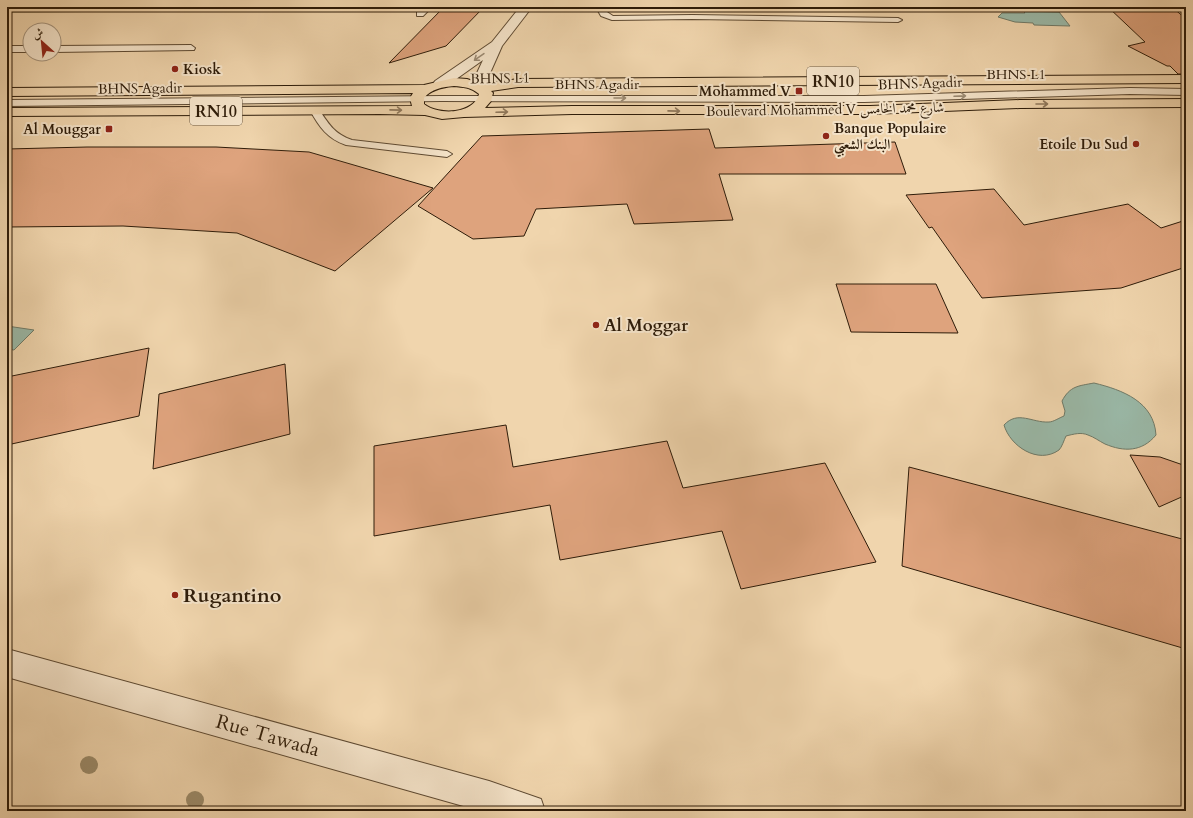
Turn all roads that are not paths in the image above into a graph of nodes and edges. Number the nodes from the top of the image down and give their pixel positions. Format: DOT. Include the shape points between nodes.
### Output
graph roads {
  1 [pos="428,7"];
  2 [pos="526,7"];
  3 [pos="602,7"];
  4 [pos="695,7"];
  5 [pos="813,11"];
  6 [pos="420,14"];
  7 [pos="692,17"];
  8 [pos="823,19"];
  9 [pos="898,20"];
  10 [pos="496,45"];
  11 [pos="191,48"];
  12 [pos="22,49"];
  13 [pos="62,49"];
  14 [pos="7,50"];
  15 [pos="1186,79"];
  16 [pos="440,84"];
  17 [pos="1186,87"];
  18 [pos="482,91"];
  19 [pos="7,92"];
  20 [pos="1186,92"];
  21 [pos="422,93"];
  22 [pos="7,98"];
  23 [pos="7,103"];
  24 [pos="1186,103"];
  25 [pos="315,110"];
  26 [pos="425,111"];
  27 [pos="7,112"];
  28 [pos="463,113"];
  29 [pos="447,154"];
  30 [pos="7,663"];
  31 [pos="529,811"];
  1 -- 6 [label="lane"];
  2 -- 10 [label="street"];
  3 -- 7 [label="lane" via="604,14 612,18"];
  4 -- 7 [label="lane"];
  5 -- 8 [label="lane"];
  7 -- 8 [label="lane"];
  8 -- 9 [label="lane"];
  10 -- 16 [label="street, one-way"];
  10 -- 18 [label="street"];
  11 -- 13 [label="lane"];
  12 -- 14 [label="lane"];
  15 -- 18 [label="main road, Boulevard Mohammed V شارع محمد الخامس / RN10" via="518,83"];
  16 -- 18 [label="main road, RN10" via="467,83"];
  16 -- 21 [label="main road, RN10"];
  17 -- 18 [label="lane, BHNS L1" via="999,87 859,91"];
  18 -- 20 [label="lane, BHNS Agadir, one-way" via="864,99 1130,91"];
  18 -- 21 [label="lane, BHNS Agadir"];
  18 -- 28 [label="main road, RN10" via="482,105"];
  19 -- 21 [label="main road, RN10"];
  21 -- 22 [label="lane"];
  21 -- 23 [label="lane, BHNS Agadir" via="384,100"];
  21 -- 26 [label="main road" via="417,102"];
  28 -- 24 [label="main road, Boulevard Mohammed V شارع محمد الخامس / RN10, one-way" via="572,110 727,112 1020,104"];
  25 -- 26 [label="main road, RN10, one-way"];
  25 -- 27 [label="main road, RN10"];
  25 -- 29 [label="lane" via="330,134 342,141"];
  26 -- 28 [label="main road, RN10" via="450,115"];
  30 -- 31 [label="street, Rue Tawada" via="481,794"];
}
